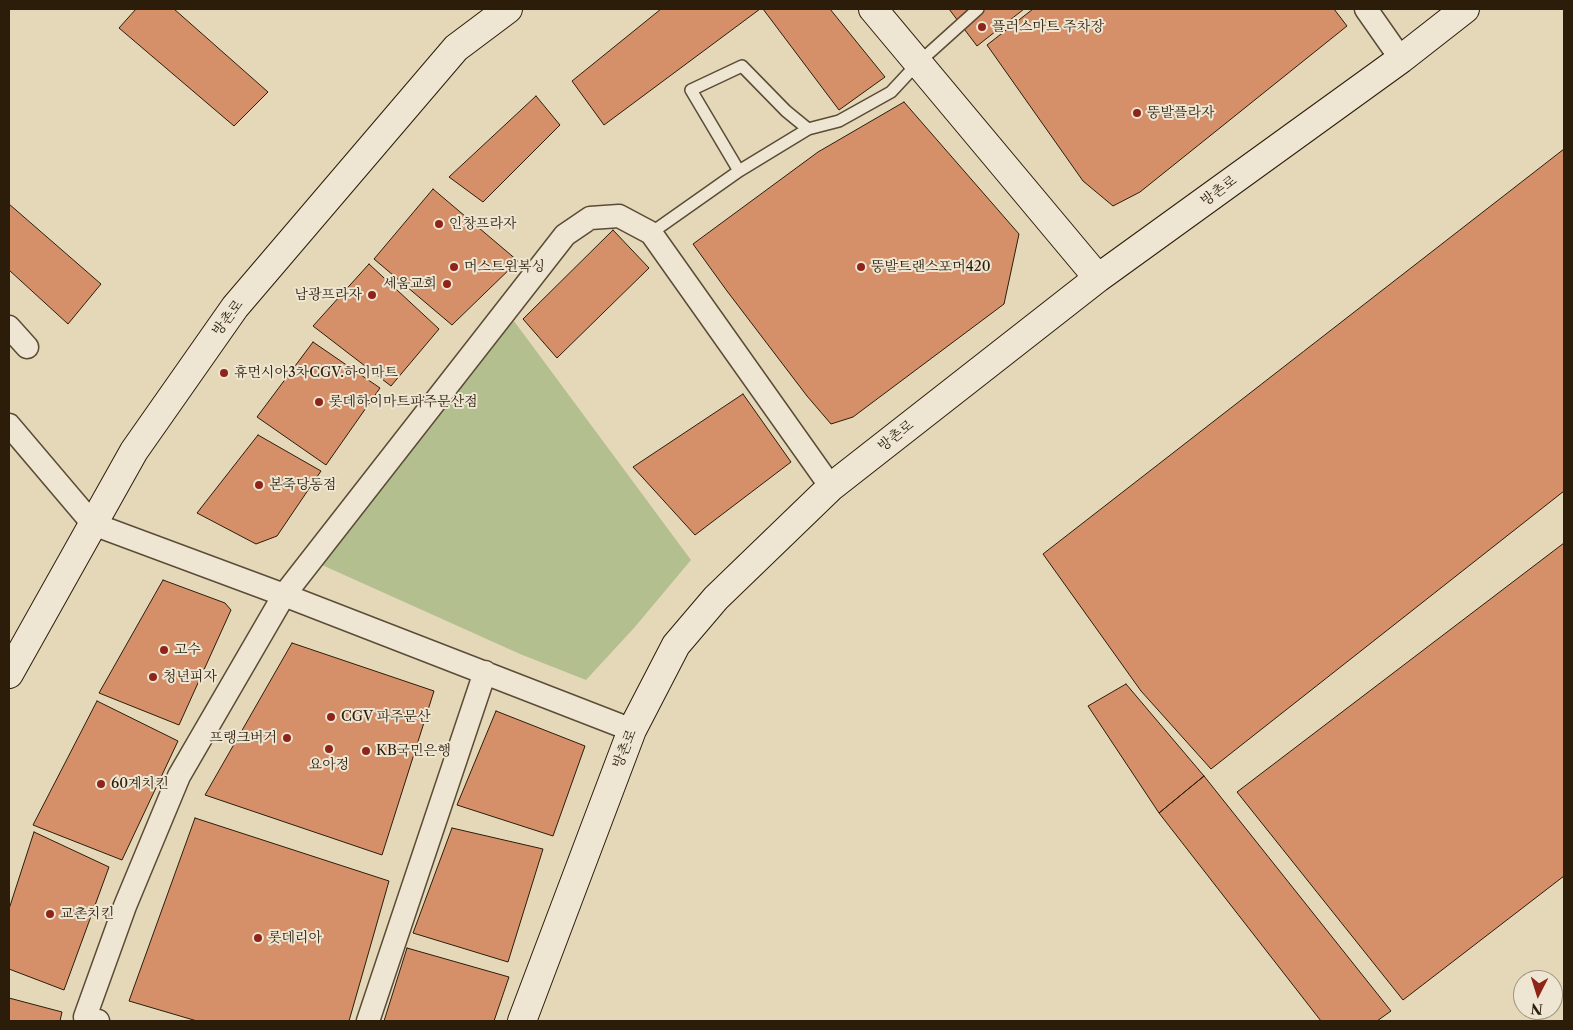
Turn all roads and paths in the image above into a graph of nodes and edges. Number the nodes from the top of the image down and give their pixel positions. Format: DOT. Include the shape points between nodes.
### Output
graph roads {
  1 [pos="508,9"];
  2 [pos="873,9"];
  3 [pos="978,9"];
  4 [pos="1366,9"];
  5 [pos="1465,9"];
  6 [pos="1401,59"];
  7 [pos="918,63"];
  8 [pos="808,128"];
  9 [pos="740,171"];
  10 [pos="651,232"];
  11 [pos="1098,278"];
  12 [pos="9,327"];
  13 [pos="27,346"];
  14 [pos="9,425"];
  15 [pos="831,487"];
  16 [pos="92,524"];
  17 [pos="284,595"];
  18 [pos="485,672"];
  19 [pos="9,674"];
  20 [pos="632,730"];
  21 [pos="89,1020"];
  22 [pos="368,1021"];
  23 [pos="522,1021"];
  1 -- 16 [label="street, 방촌로" via="456,48 235,307 134,451"];
  2 -- 7 [label="street"];
  3 -- 7 [label="lane"];
  4 -- 6 [label="street"];
  5 -- 6 [label="street, 방촌로"];
  6 -- 11 [label="street, 방촌로"];
  7 -- 8 [label="lane" via="891,92 839,121"];
  7 -- 11 [label="street"];
  8 -- 9 [label="lane"];
  8 -- 9 [label="lane" via="786,111 742,66 691,90"];
  9 -- 10 [label="lane"];
  10 -- 15 [label="street"];
  10 -- 17 [label="street" via="619,216 590,218 564,235"];
  11 -- 15 [label="street, 방촌로"];
  12 -- 13 [label="street"];
  14 -- 16 [label="street"];
  15 -- 20 [label="street, 방촌로" via="716,598 676,645"];
  16 -- 17 [label="street"];
  16 -- 19 [label="street, 방촌로"];
  17 -- 18 [label="street"];
  17 -- 21 [label="street" via="179,776 125,906"];
  18 -- 20 [label="street"];
  18 -- 22 [label="street"];
  20 -- 23 [label="street, 방촌로"];
}
